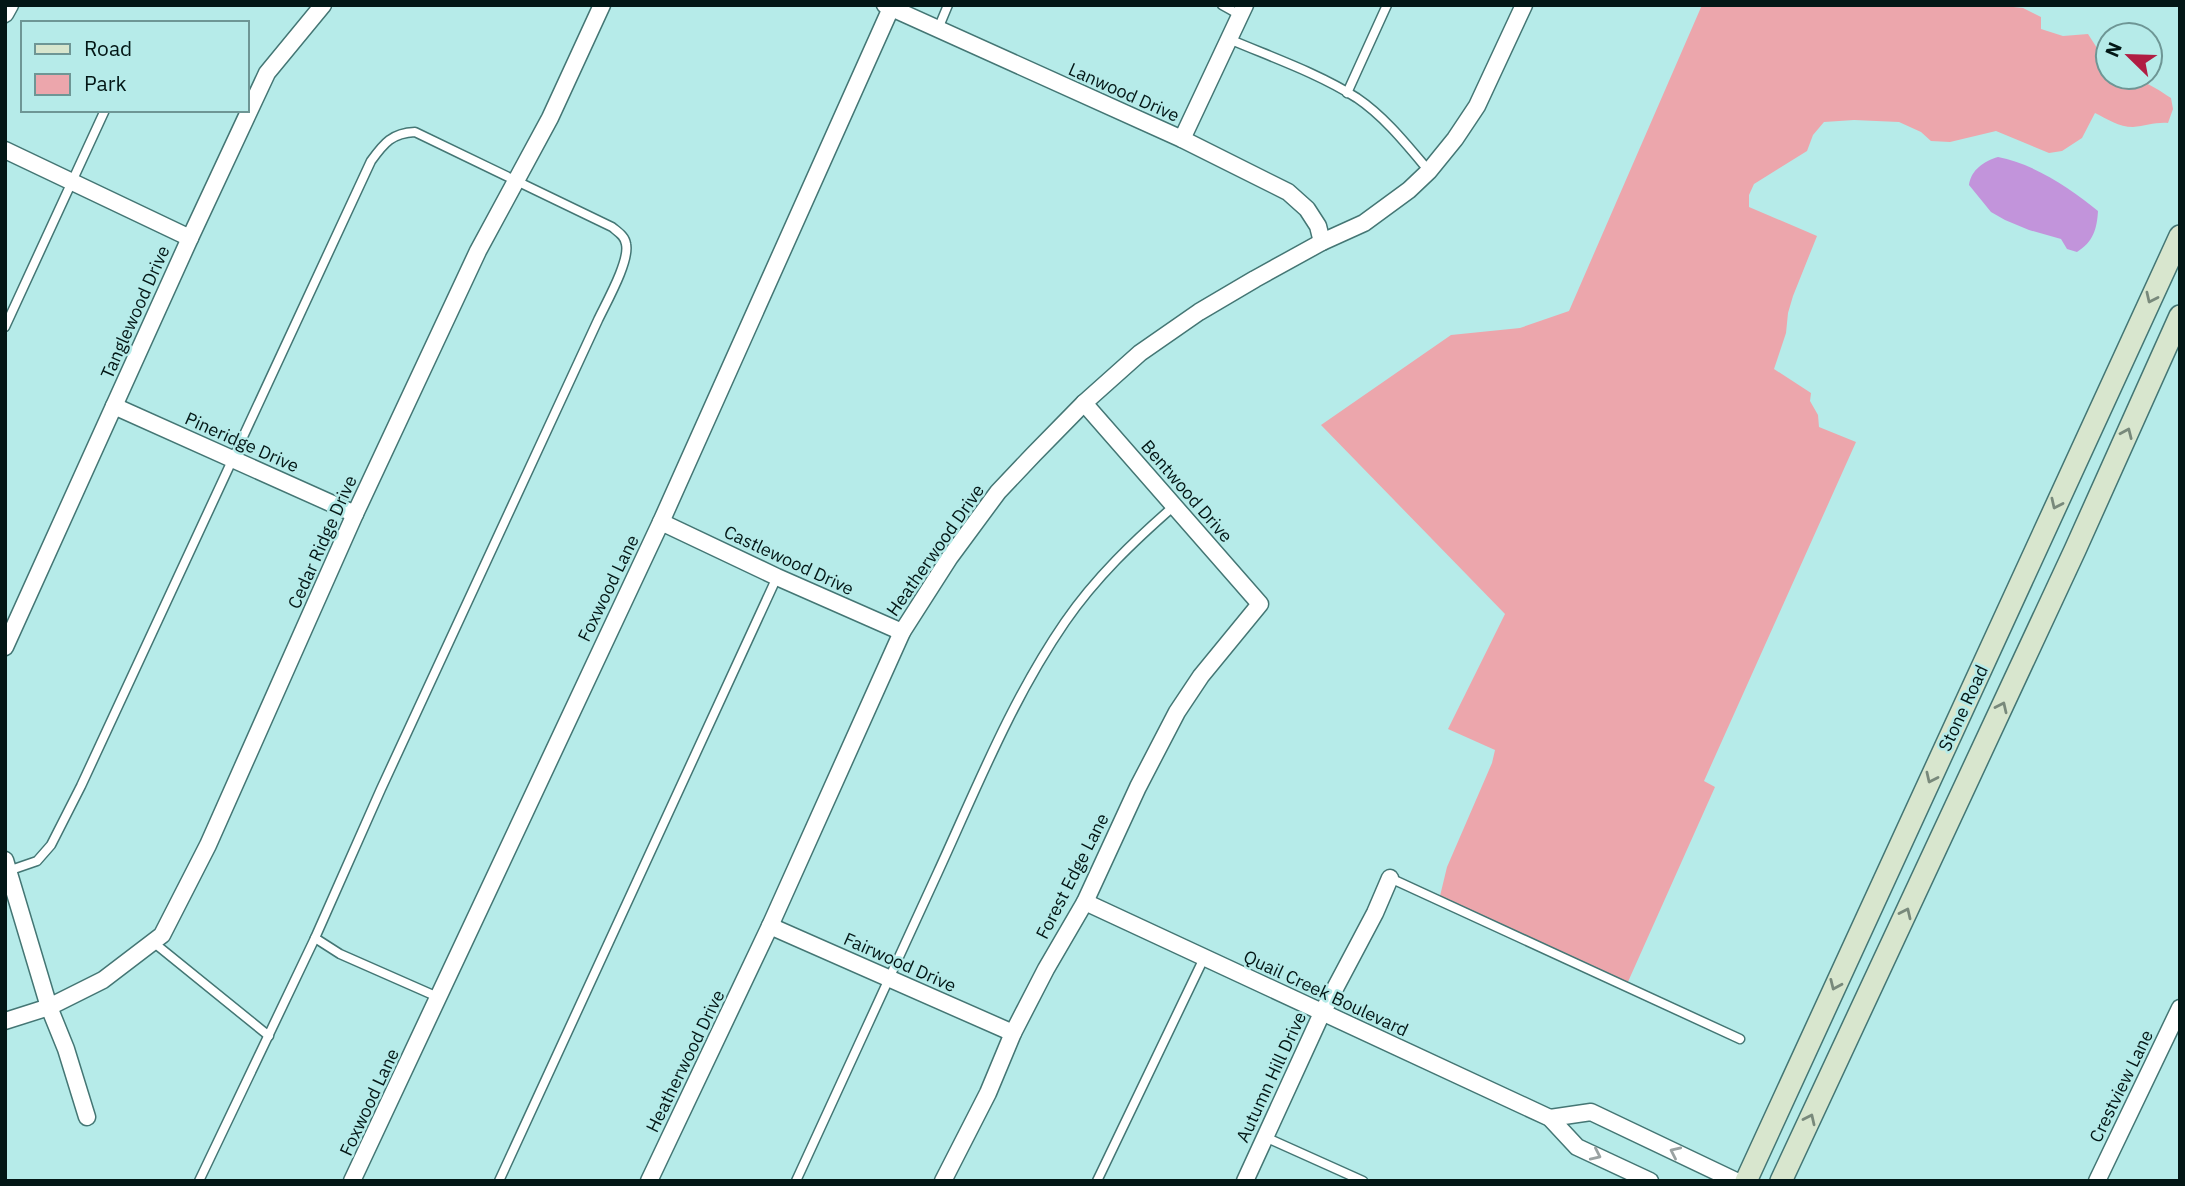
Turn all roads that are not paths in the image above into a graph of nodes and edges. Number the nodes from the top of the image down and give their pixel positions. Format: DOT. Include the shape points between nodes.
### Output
graph roads {
  1 [pos="10,5"];
  2 [pos="323,5"];
  3 [pos="602,5"];
  4 [pos="948,5"];
  5 [pos="1222,5"];
  6 [pos="1387,5"];
  7 [pos="1524,5"];
  8 [pos="888,7"];
  9 [pos="1242,10"];
  10 [pos="5,14"];
  11 [pos="938,29"];
  12 [pos="1229,39"];
  13 [pos="1347,93"];
  14 [pos="104,112"];
  15 [pos="1182,139"];
  16 [pos="5,150"];
  17 [pos="1429,171"];
  18 [pos="73,182"];
  19 [pos="516,182"];
  20 [pos="2180,236"];
  21 [pos="190,238"];
  22 [pos="1322,242"];
  23 [pos="2180,316"];
  24 [pos="5,327"];
  25 [pos="1084,403"];
  26 [pos="114,406"];
  27 [pos="233,459"];
  28 [pos="1174,506"];
  29 [pos="355,514"];
  30 [pos="661,522"];
  31 [pos="777,577"];
  32 [pos="1260,604"];
  33 [pos="902,632"];
  34 [pos="5,648"];
  35 [pos="7,866"];
  36 [pos="1887,871"];
  37 [pos="1390,878"];
  38 [pos="1919,886"];
  39 [pos="1085,902"];
  40 [pos="770,926"];
  41 [pos="315,938"];
  42 [pos="153,942"];
  43 [pos="1205,958"];
  44 [pos="889,978"];
  45 [pos="440,998"];
  46 [pos="49,1007"];
  47 [pos="2180,1008"];
  48 [pos="1322,1013"];
  49 [pos="5,1021"];
  50 [pos="1013,1032"];
  51 [pos="269,1036"];
  52 [pos="1740,1039"];
  53 [pos="87,1117"];
  54 [pos="1550,1118"];
  55 [pos="1265,1137"];
  56 [pos="200,1181"];
  57 [pos="352,1181"];
  58 [pos="499,1181"];
  59 [pos="649,1181"];
  60 [pos="796,1181"];
  61 [pos="943,1181"];
  62 [pos="1097,1181"];
  63 [pos="1244,1181"];
  64 [pos="1363,1181"];
  65 [pos="1650,1181"];
  66 [pos="1736,1181"];
  67 [pos="1746,1181"];
  68 [pos="1781,1181"];
  69 [pos="2097,1181"];
  1 -- 10 [label="street"];
  2 -- 21 [label="street, Tanglewood Drive" via="267,73"];
  3 -- 19 [label="street, Cedar Ridge Drive"];
  4 -- 11 [label="lane"];
  5 -- 9 [label="lane"];
  6 -- 13 [label="lane"];
  7 -- 17 [label="street, Heatherwood Drive" via="1477,106"];
  8 -- 11 [label="street, Lanwood Drive"];
  8 -- 30 [label="street, Foxwood Lane"];
  9 -- 12 [label="street"];
  11 -- 15 [label="street, Lanwood Drive"];
  12 -- 13 [label="lane"];
  12 -- 15 [label="street"];
  13 -- 17 [label="lane" via="1390,125"];
  14 -- 18 [label="lane"];
  15 -- 22 [label="street, Lanwood Drive" via="1288,192 1307,209"];
  16 -- 18 [label="street"];
  17 -- 22 [label="street, Heatherwood Drive" via="1364,223"];
  18 -- 21 [label="street"];
  18 -- 24 [label="lane"];
  19 -- 27 [label="lane" via="415,132 400,132 386,141 371,161 340,225"];
  19 -- 29 [label="street, Cedar Ridge Drive" via="478,251"];
  19 -- 41 [label="lane" via="612,227 623,236 625,259"];
  20 -- 36 [label="main road, Stone Road, one-way"];
  21 -- 26 [label="street, Tanglewood Drive"];
  22 -- 25 [label="street, Heatherwood Drive" via="1199,312 1140,353"];
  38 -- 23 [label="main road, Stone Road, one-way"];
  25 -- 28 [label="street, Bentwood Drive"];
  25 -- 33 [label="street, Heatherwood Drive" via="998,492"];
  26 -- 27 [label="street, Pineridge Drive"];
  26 -- 34 [label="street, Tanglewood Drive"];
  27 -- 29 [label="street, Pineridge Drive"];
  27 -- 35 [label="lane" via="51,845 37,861"];
  28 -- 32 [label="street, Bentwood Drive"];
  28 -- 44 [label="lane" via="1123,551 1038,664 989,756"];
  29 -- 42 [label="street, Cedar Ridge Drive" via="202,856 162,935"];
  30 -- 31 [label="street, Castlewood Drive"];
  30 -- 45 [label="street, Foxwood Lane"];
  31 -- 33 [label="street, Castlewood Drive"];
  31 -- 58 [label="lane"];
  32 -- 39 [label="street, Forest Edge Lane" via="1177,712"];
  33 -- 40 [label="street, Heatherwood Drive"];
  35 -- 46 [label="street"];
  36 -- 38 [label="main road"];
  36 -- 67 [label="main road, Stone Road, one-way"];
  37 -- 48 [label="street, Autumn Hill Drive"];
  37 -- 52 [label="lane"];
  68 -- 38 [label="main road, Stone Road, one-way"];
  39 -- 43 [label="street, Quail Creek Boulevard"];
  39 -- 50 [label="street, Forest Edge Lane"];
  40 -- 44 [label="street, Fairwood Drive"];
  40 -- 59 [label="street, Heatherwood Drive"];
  41 -- 45 [label="lane" via="340,954"];
  41 -- 51 [label="lane"];
  42 -- 46 [label="street, Cedar Ridge Drive" via="103,981"];
  42 -- 51 [label="lane"];
  43 -- 48 [label="street, Quail Creek Boulevard"];
  43 -- 62 [label="lane"];
  44 -- 50 [label="street, Fairwood Drive"];
  44 -- 60 [label="lane"];
  45 -- 57 [label="street, Foxwood Lane"];
  46 -- 49 [label="street, Cedar Ridge Drive"];
  46 -- 53 [label="street"];
  47 -- 69 [label="street, Crestview Lane"];
  48 -- 54 [label="street, Quail Creek Boulevard"];
  48 -- 55 [label="street, Autumn Hill Drive"];
  50 -- 61 [label="street, Forest Edge Lane"];
  51 -- 56 [label="lane"];
  54 -- 65 [label="street, Quail Creek Boulevard, one-way" via="1577,1147"];
  66 -- 54 [label="street, one-way" via="1591,1112"];
  55 -- 63 [label="street, Autumn Hill Drive"];
  55 -- 64 [label="lane"];
}
